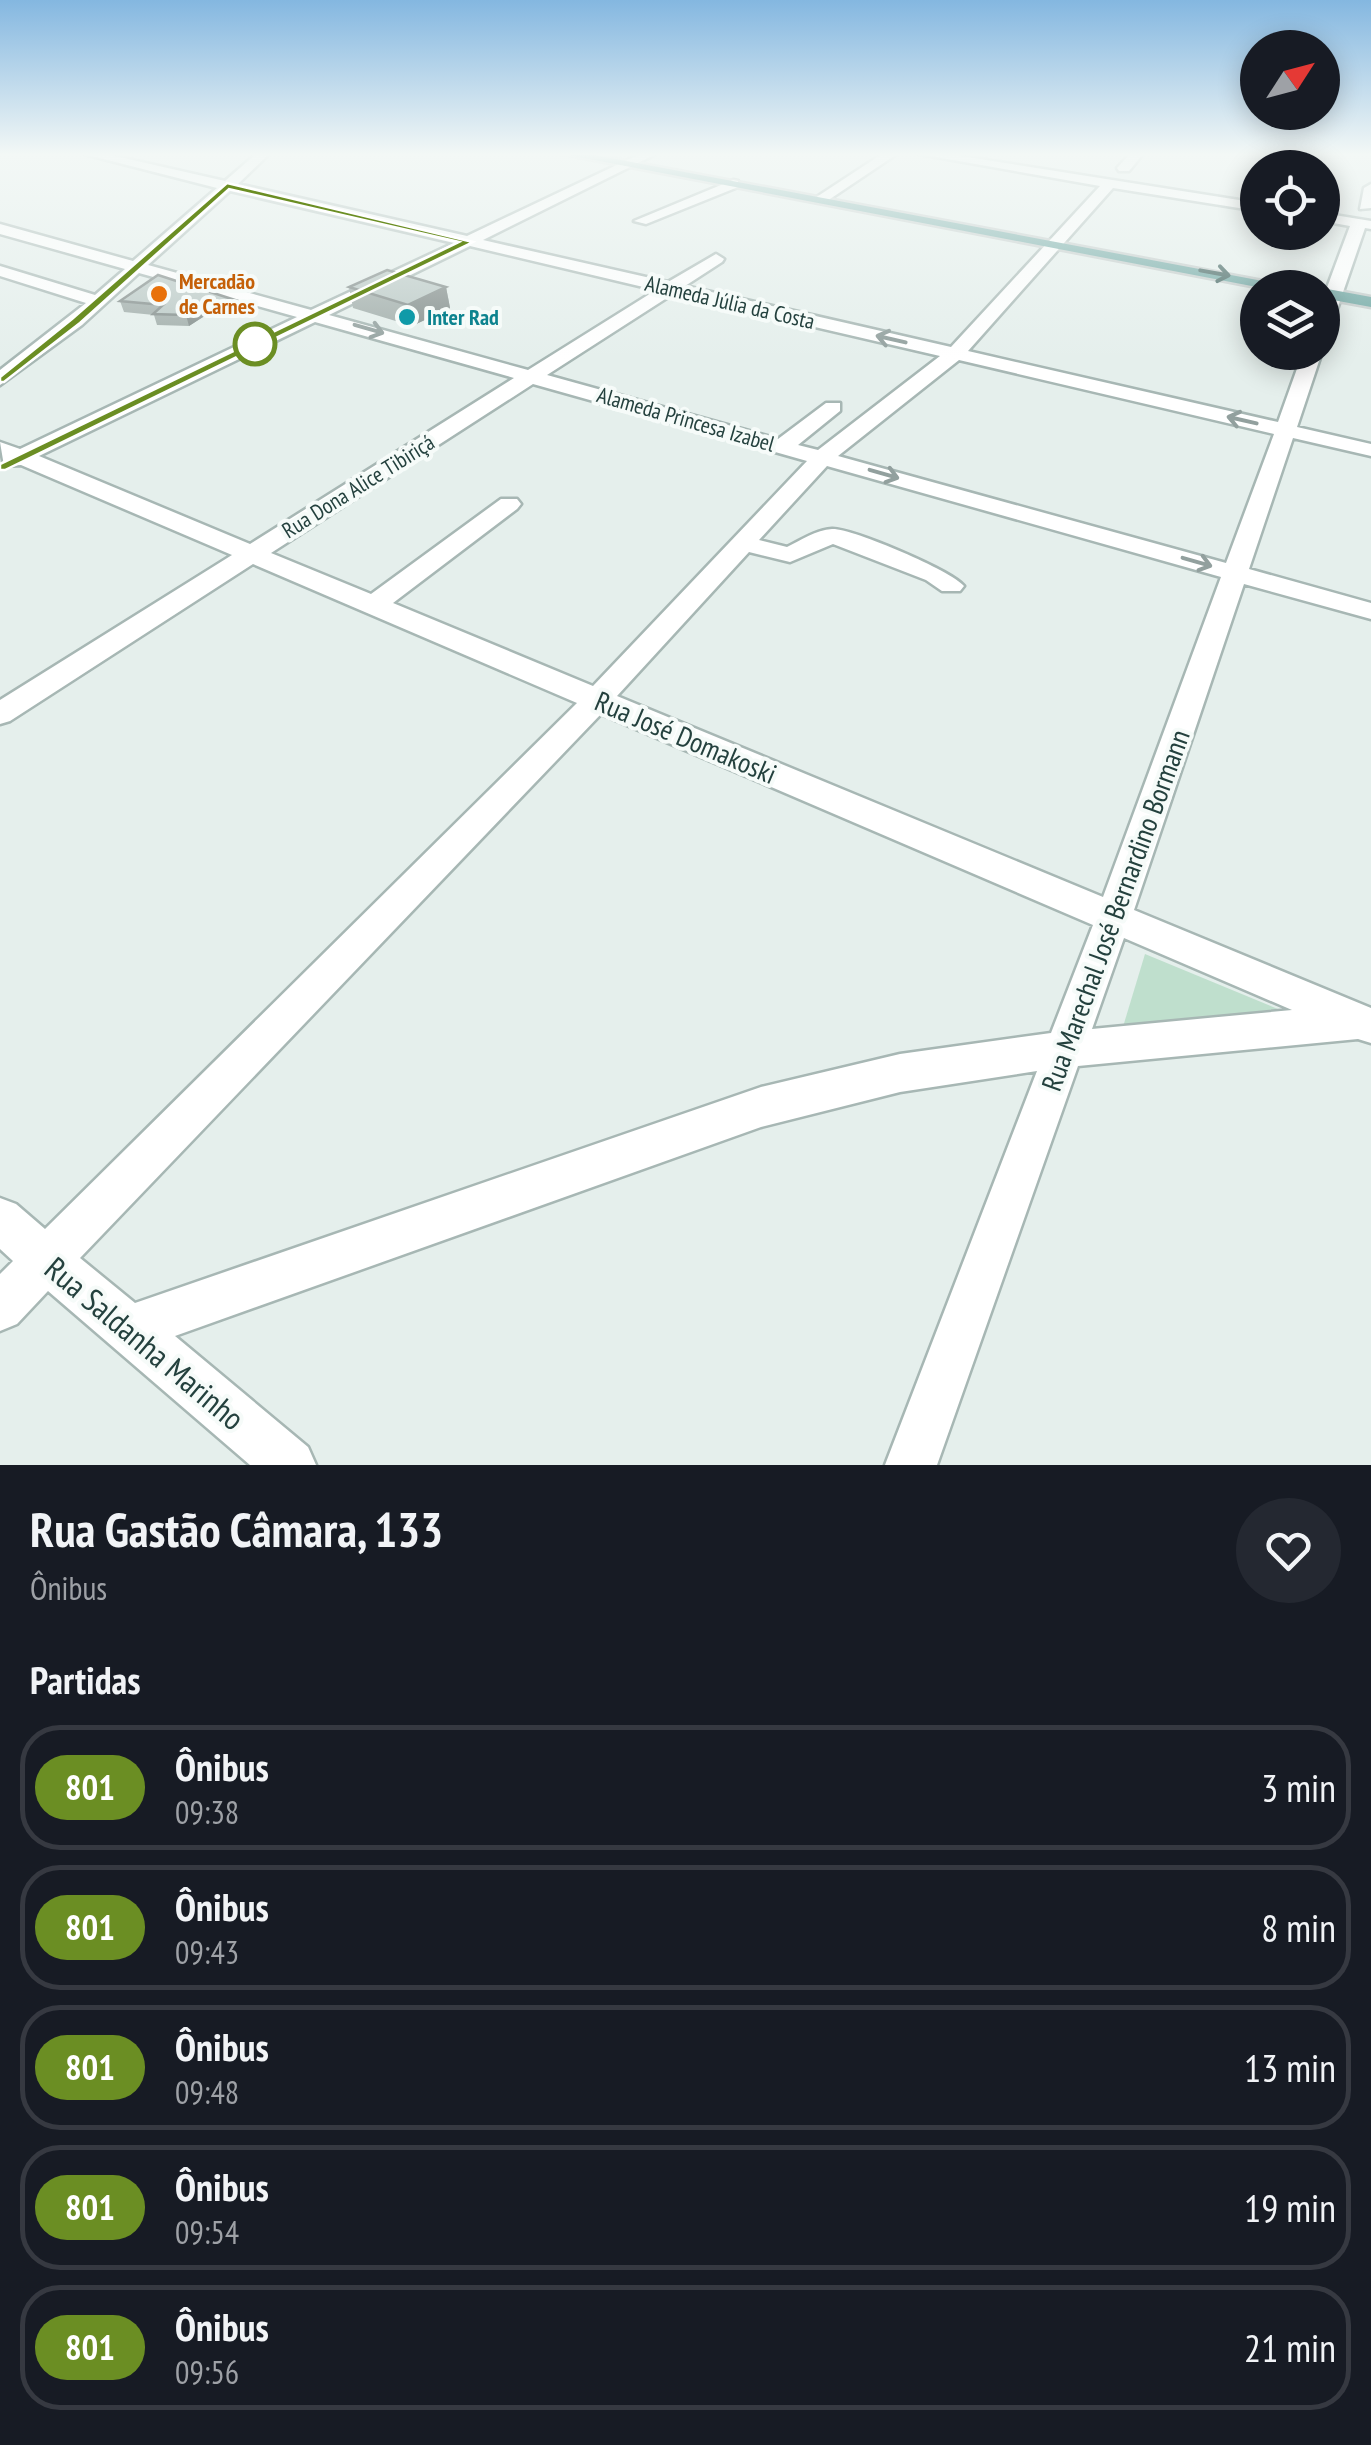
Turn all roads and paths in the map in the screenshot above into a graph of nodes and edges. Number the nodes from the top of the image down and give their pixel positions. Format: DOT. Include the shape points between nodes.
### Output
graph roads {
  1 [pos="187,222"];
  2 [pos="384,222"];
  3 [pos="509,222"];
  4 [pos="939,222"];
  5 [pos="1074,222"];
  6 [pos="1364,222"];
  7 [pos="0,229"];
  8 [pos="468,242"];
  9 [pos="1055,244"];
  10 [pos="716,258"];
  11 [pos="140,265"];
  12 [pos="1340,270"];
  13 [pos="3,274"];
  14 [pos="1240,278"];
  15 [pos="670,288"];
  16 [pos="1340,296"];
  17 [pos="98,302"];
  18 [pos="1371,302"];
  19 [pos="316,314"];
  20 [pos="955,354"];
  21 [pos="1307,370"];
  22 [pos="532,376"];
  23 [pos="0,379"];
  24 [pos="834,407"];
  25 [pos="1286,430"];
  26 [pos="783,446"];
  27 [pos="1371,450"];
  28 [pos="7,457"];
  29 [pos="822,457"];
  30 [pos="509,504"];
  31 [pos="742,544"];
  32 [pos="252,554"];
  33 [pos="1235,573"];
  34 [pos="951,586"];
  35 [pos="373,605"];
  36 [pos="1371,612"];
  37 [pos="597,700"];
  38 [pos="0,714"];
  39 [pos="1113,918"];
  40 [pos="1366,1024"];
  41 [pos="1066,1050"];
  42 [pos="0,1220"];
  43 [pos="46,1259"];
  44 [pos="0,1307"];
  45 [pos="129,1330"];
  46 [pos="290,1465"];
  47 [pos="910,1465"];
  1 -- 11 [label="street"];
  2 -- 8 [label="street, Alameda Júlia da Costa"];
  3 -- 8 [label="street"];
  4 -- 9 [label="main road"];
  5 -- 9 [label="street"];
  6 -- 12 [label="street"];
  7 -- 11 [label="street, Alameda Princesa Izabel"];
  8 -- 15 [label="street, Alameda Júlia da Costa"];
  8 -- 19 [label="street"];
  9 -- 14 [label="main road, one-way"];
  9 -- 20 [label="street"];
  10 -- 15 [label="street, Rua Dona Alice Tibiriçá"];
  11 -- 17 [label="street"];
  11 -- 19 [label="street, Alameda Princesa Izabel"];
  13 -- 17 [label="street"];
  20 -- 15 [label="street, Alameda Júlia da Costa, one-way"];
  15 -- 22 [label="street, Rua Dona Alice Tibiriçá"];
  16 -- 18 [label="main road"];
  17 -- 23 [label="street"];
  19 -- 22 [label="street, Alameda Princesa Izabel, one-way"];
  19 -- 28 [label="street"];
  25 -- 20 [label="street, Alameda Júlia da Costa, one-way"];
  20 -- 29 [label="street"];
  21 -- 25 [label="street, Rua Marechal José Bernardino Bormann"];
  22 -- 26 [label="street, Alameda Princesa Izabel"];
  22 -- 32 [label="street, Rua Dona Alice Tibiriçá"];
  24 -- 26 [label="street"];
  25 -- 27 [label="street, Alameda Júlia da Costa"];
  25 -- 33 [label="street, Rua Marechal José Bernardino Bormann"];
  26 -- 29 [label="street, Alameda Princesa Izabel"];
  28 -- 32 [label="street, Rua José Domakoski"];
  29 -- 31 [label="street"];
  29 -- 33 [label="street, Alameda Princesa Izabel, one-way"];
  30 -- 35 [label="street"];
  31 -- 34 [label="street" via="790,555 834,536"];
  31 -- 37 [label="street"];
  32 -- 35 [label="street, Rua José Domakoski"];
  32 -- 38 [label="street, Rua Dona Alice Tibiriçá"];
  33 -- 36 [label="street, Alameda Princesa Izabel"];
  33 -- 39 [label="street, Rua Marechal José Bernardino Bormann"];
  35 -- 37 [label="street, Rua José Domakoski"];
  37 -- 39 [label="street, Rua José Domakoski"];
  37 -- 43 [label="street"];
  39 -- 40 [label="street, Rua José Domakoski"];
  39 -- 41 [label="street, Rua Marechal José Bernardino Bormann"];
  40 -- 41 [label="street"];
  41 -- 45 [label="street" via="911,1071 761,1107"];
  41 -- 47 [label="street, Rua Marechal José Bernardino Bormann"];
  42 -- 43 [label="street, Rua Saldanha Marinho"];
  43 -- 44 [label="street"];
  43 -- 45 [label="street, Rua Saldanha Marinho"];
  45 -- 46 [label="street, Rua Saldanha Marinho"];
}
